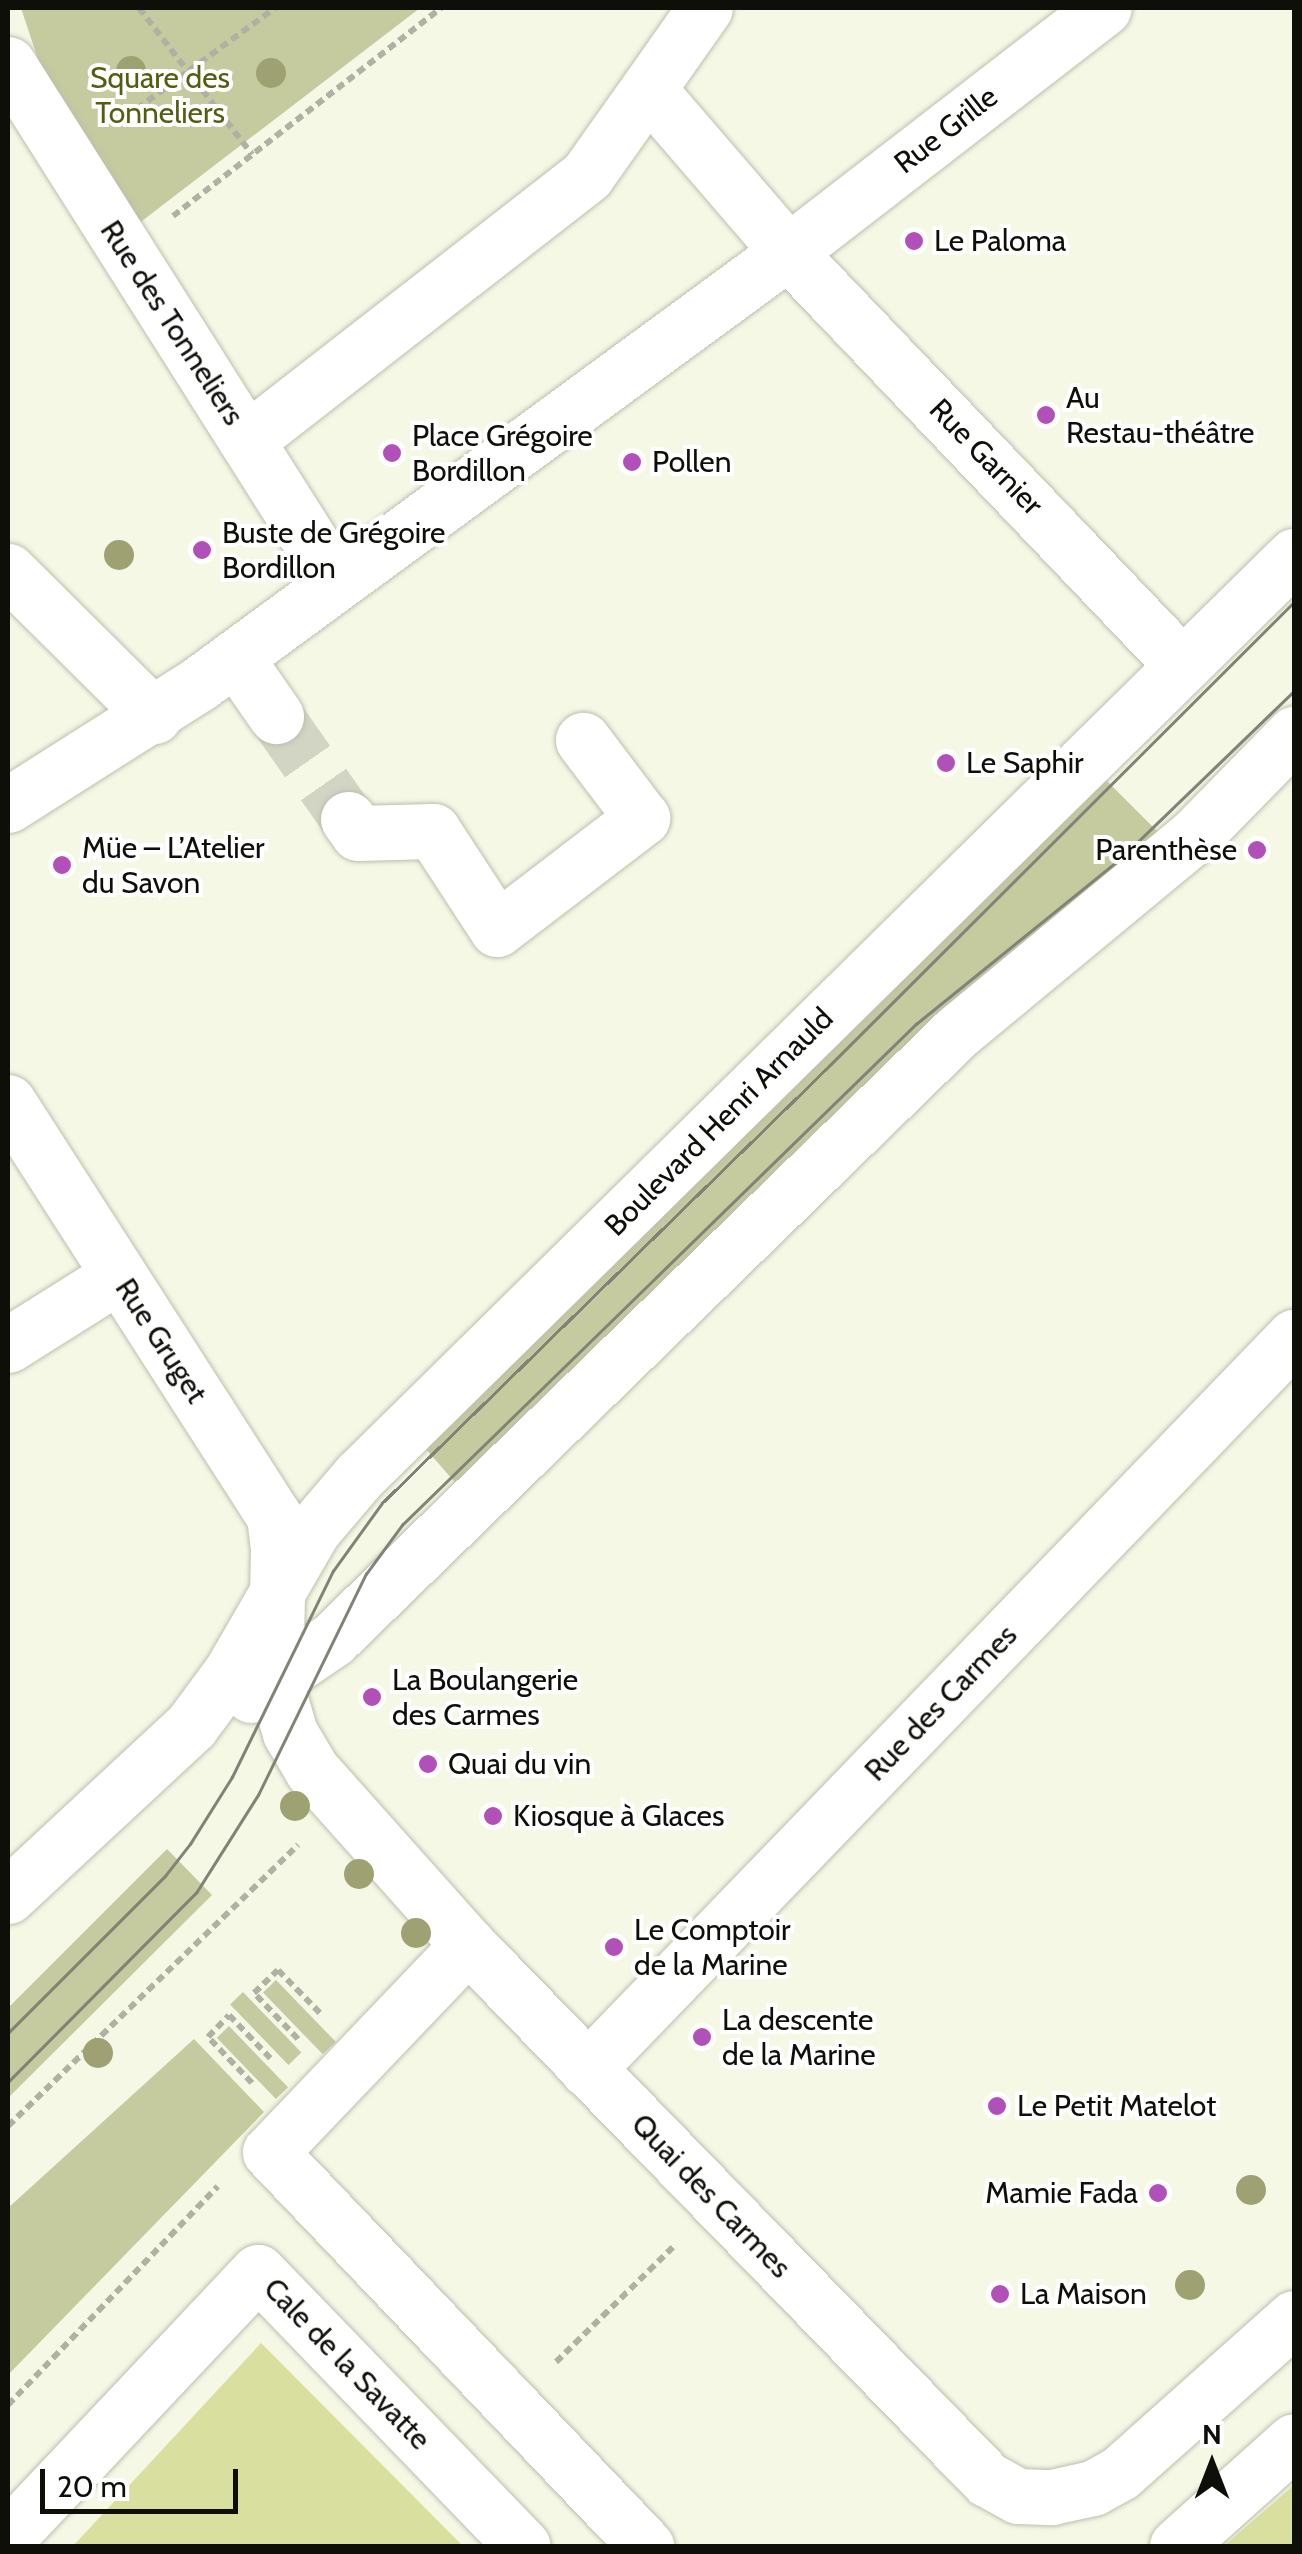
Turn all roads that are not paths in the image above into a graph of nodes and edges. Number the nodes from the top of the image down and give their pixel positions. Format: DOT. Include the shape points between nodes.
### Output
graph roads {
  1 [pos="705,8"];
  2 [pos="1104,8"];
  3 [pos="8,64"];
  4 [pos="648,90"];
  5 [pos="788,252"];
  6 [pos="247,440"];
  7 [pos="1294,556"];
  8 [pos="8,571"];
  9 [pos="336,582"];
  10 [pos="234,657"];
  11 [pos="1182,664"];
  12 [pos="154,716"];
  13 [pos="276,716"];
  14 [pos="583,740"];
  15 [pos="1288,755"];
  16 [pos="8,806"];
  17 [pos="348,819"];
  18 [pos="8,1102"];
  19 [pos="119,1275"];
  20 [pos="8,1344"];
  21 [pos="1285,1368"];
  22 [pos="278,1592"];
  23 [pos="276,1682"];
  24 [pos="191,1726"];
  25 [pos="8,1896"];
  26 [pos="468,1945"];
  27 [pos="588,2069"];
  28 [pos="1294,2318"];
  29 [pos="510,2409"];
  30 [pos="1294,2441"];
  31 [pos="448,2469"];
  32 [pos="8,2537"];
  33 [pos="523,2546"];
  34 [pos="646,2546"];
  35 [pos="1176,2546"];
  1 -- 4 [label="street"];
  2 -- 5 [label="street, Rue Grille"];
  3 -- 6 [label="street, Rue des Tonneliers"];
  4 -- 5 [label="street"];
  4 -- 6 [label="street" via="588,175"];
  5 -- 9 [label="street"];
  5 -- 11 [label="street, Rue Garnier"];
  6 -- 9 [label="street, Rue des Tonneliers"];
  7 -- 11 [label="street, Boulevard Henri Arnauld"];
  8 -- 12 [label="street"];
  9 -- 10 [label="street"];
  10 -- 12 [label="street"];
  10 -- 13 [label="street"];
  11 -- 22 [label="street, Boulevard Henri Arnauld" via="360,1476 312,1530"];
  12 -- 16 [label="street"];
  14 -- 17 [label="street" via="642,818 497,929 433,831 358,833"];
  15 -- 23 [label="street, Boulevard Henri Arnauld" via="956,1032 334,1638"];
  18 -- 19 [label="street, Rue Gruget"];
  19 -- 20 [label="street"];
  19 -- 22 [label="street, Rue Gruget" via="274,1516"];
  21 -- 27 [label="street, Rue des Carmes" via="842,1772"];
  22 -- 23 [label="street, Quai des Carmes"];
  22 -- 24 [label="street, Boulevard Henri Arnauld"];
  23 -- 24 [label="street, Boulevard Henri Arnauld"];
  23 -- 26 [label="street, Quai des Carmes" via="302,1756"];
  24 -- 25 [label="street, Boulevard Henri Arnauld"];
  26 -- 27 [label="street, Quai des Carmes"];
  26 -- 29 [label="street" via="282,2139"];
  27 -- 28 [label="street, Quai des Carmes" via="987,2479 1018,2496 1052,2498 1120,2473"];
  29 -- 31 [label="street"];
  29 -- 34 [label="street"];
  30 -- 35 [label="street"];
  31 -- 32 [label="street, Cale de la Savatte" via="258,2272"];
  31 -- 33 [label="street, Cale de la Savatte"];
}
